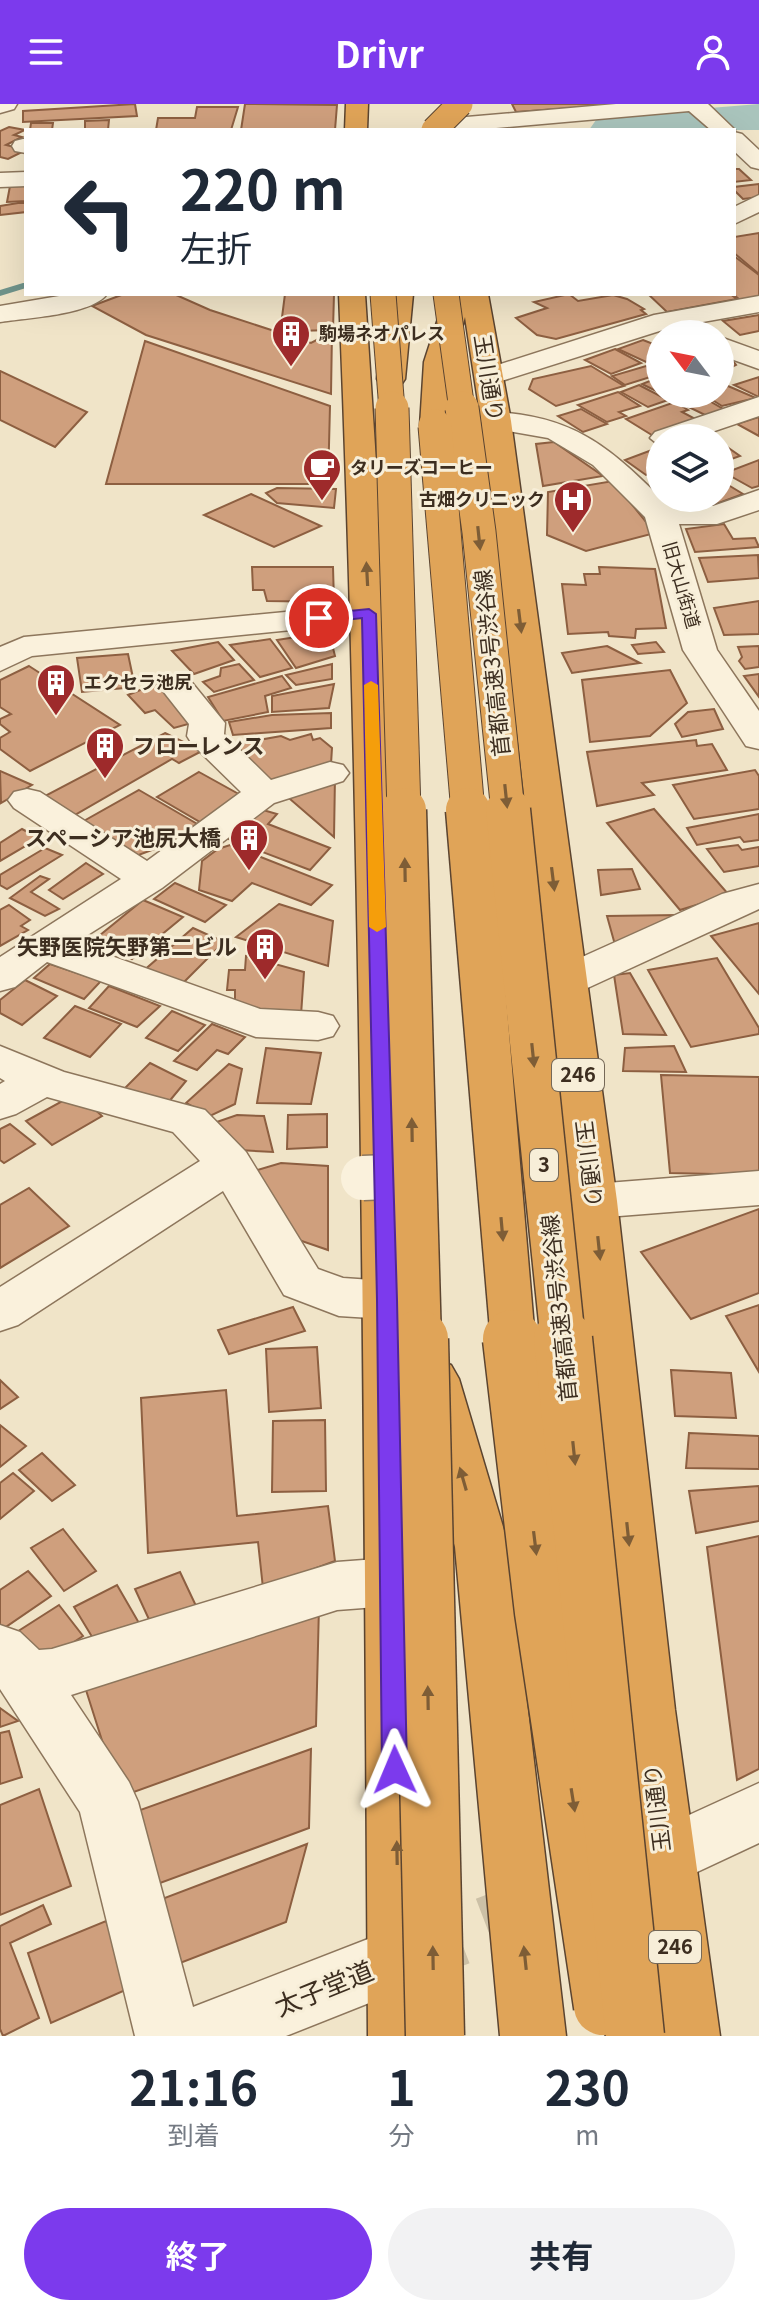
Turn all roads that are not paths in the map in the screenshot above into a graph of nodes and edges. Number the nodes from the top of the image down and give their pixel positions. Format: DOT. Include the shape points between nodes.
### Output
graph roads {
  1 [pos="357,104"];
  2 [pos="379,104"];
  3 [pos="425,104"];
  4 [pos="694,105"];
  5 [pos="451,120"];
  6 [pos="356,128"];
  7 [pos="377,128"];
  8 [pos="426,128"];
  9 [pos="723,128"];
  10 [pos="759,129"];
  11 [pos="736,131"];
  12 [pos="736,140"];
  13 [pos="759,162"];
  14 [pos="24,179"];
  15 [pos="0,180"];
  16 [pos="759,202"];
  17 [pos="736,216"];
  18 [pos="89,296"];
  19 [pos="352,296"];
  20 [pos="383,296"];
  21 [pos="400,296"];
  22 [pos="446,296"];
  23 [pos="458,296"];
  24 [pos="475,296"];
  25 [pos="640,303"];
  26 [pos="759,304"];
  27 [pos="0,314"];
  28 [pos="663,320"];
  29 [pos="670,320"];
  30 [pos="646,327"];
  31 [pos="734,350"];
  32 [pos="756,358"];
  33 [pos="489,377"];
  34 [pos="391,379"];
  35 [pos="759,406"];
  36 [pos="496,421"];
  37 [pos="707,424"];
  38 [pos="646,445"];
  39 [pos="604,459"];
  40 [pos="751,510"];
  41 [pos="660,514"];
  42 [pos="369,614"];
  43 [pos="115,638"];
  44 [pos="0,661"];
  45 [pos="759,738"];
  46 [pos="330,773"];
  47 [pos="261,795"];
  48 [pos="27,800"];
  49 [pos="148,879"];
  50 [pos="759,896"];
  51 [pos="42,946"];
  52 [pos="0,977"];
  53 [pos="566,981"];
  54 [pos="318,1026"];
  55 [pos="0,1061"];
  56 [pos="43,1080"];
  57 [pos="0,1103"];
  58 [pos="230,1164"];
  59 [pos="759,1188"];
  60 [pos="387,1189"];
  61 [pos="594,1201"];
  62 [pos="387,1300"];
  63 [pos="0,1312"];
  64 [pos="390,1582"];
  65 [pos="14,1664"];
  66 [pos="759,1812"];
  67 [pos="663,1858"];
  68 [pos="399,1959"];
  69 [pos="168,2036"];
  70 [pos="203,2036"];
  71 [pos="401,2036"];
  72 [pos="435,2036"];
  73 [pos="533,2036"];
  74 [pos="608,2036"];
  75 [pos="635,2036"];
  76 [pos="687,2036"];
  1 -- 6 [label="highway"];
  2 -- 7 [label="highway"];
  3 -- 8 [label="highway"];
  4 -- 5 [label="street"];
  4 -- 9 [label="street"];
  10 -- 11 [label="street"];
  12 -- 13 [label="street"];
  14 -- 15 [label="street"];
  16 -- 17 [label="street"];
  18 -- 27 [label="street"];
  42 -- 19 [label="highway, one-way"];
  20 -- 34 [label="highway, bridge"];
  21 -- 34 [label="highway, bridge"];
  22 -- 75 [label="highway, 首都高速3号渋谷線 / 3, one-way, bridge" via="479,532"];
  23 -- 74 [label="highway, one-way, bridge" via="438,362 435,426 519,1416"];
  24 -- 33 [label="highway, 玉川通り / 246"];
  25 -- 28 [label="street"];
  26 -- 29 [label="street"];
  30 -- 33 [label="street"];
  31 -- 32 [label="street"];
  33 -- 36 [label="highway, 玉川通り / 246"];
  60 -- 34 [label="highway, one-way, bridge"];
  35 -- 37 [label="street"];
  36 -- 39 [label="street, 旧大山街道" via="558,432"];
  36 -- 53 [label="highway, 玉川通り / 246, one-way"];
  38 -- 39 [label="street"];
  39 -- 41 [label="street, 旧大山街道"];
  40 -- 41 [label="street"];
  41 -- 45 [label="street, 旧大山街道" via="700,650"];
  42 -- 43 [label="street"];
  42 -- 60 [label="highway"];
  43 -- 44 [label="street" via="24,647"];
  43 -- 47 [label="street" via="170,681 207,723 205,736"];
  46 -- 47 [label="street"];
  47 -- 49 [label="street"];
  48 -- 49 [label="street"];
  49 -- 51 [label="street"];
  50 -- 53 [label="street"];
  51 -- 52 [label="street"];
  51 -- 54 [label="street" via="256,1023"];
  53 -- 61 [label="highway, 玉川通り / 246"];
  55 -- 56 [label="street"];
  56 -- 57 [label="street"];
  56 -- 58 [label="street" via="189,1121"];
  58 -- 62 [label="street" via="301,1282 339,1297"];
  58 -- 63 [label="street"];
  59 -- 61 [label="street"];
  60 -- 62 [label="highway"];
  72 -- 60 [label="highway, one-way, bridge" via="425,1538"];
  73 -- 60 [label="highway, one-way" via="482,1547"];
  61 -- 67 [label="highway, 玉川通り / 246, one-way"];
  62 -- 64 [label="highway"];
  64 -- 65 [label="street" via="337,1586 52,1675"];
  68 -- 64 [label="highway, one-way"];
  65 -- 69 [label="street" via="108,1802"];
  66 -- 67 [label="street"];
  67 -- 76 [label="highway, 玉川通り / 246"];
  68 -- 70 [label="street, 太子堂道"];
  68 -- 71 [label="highway"];
}
